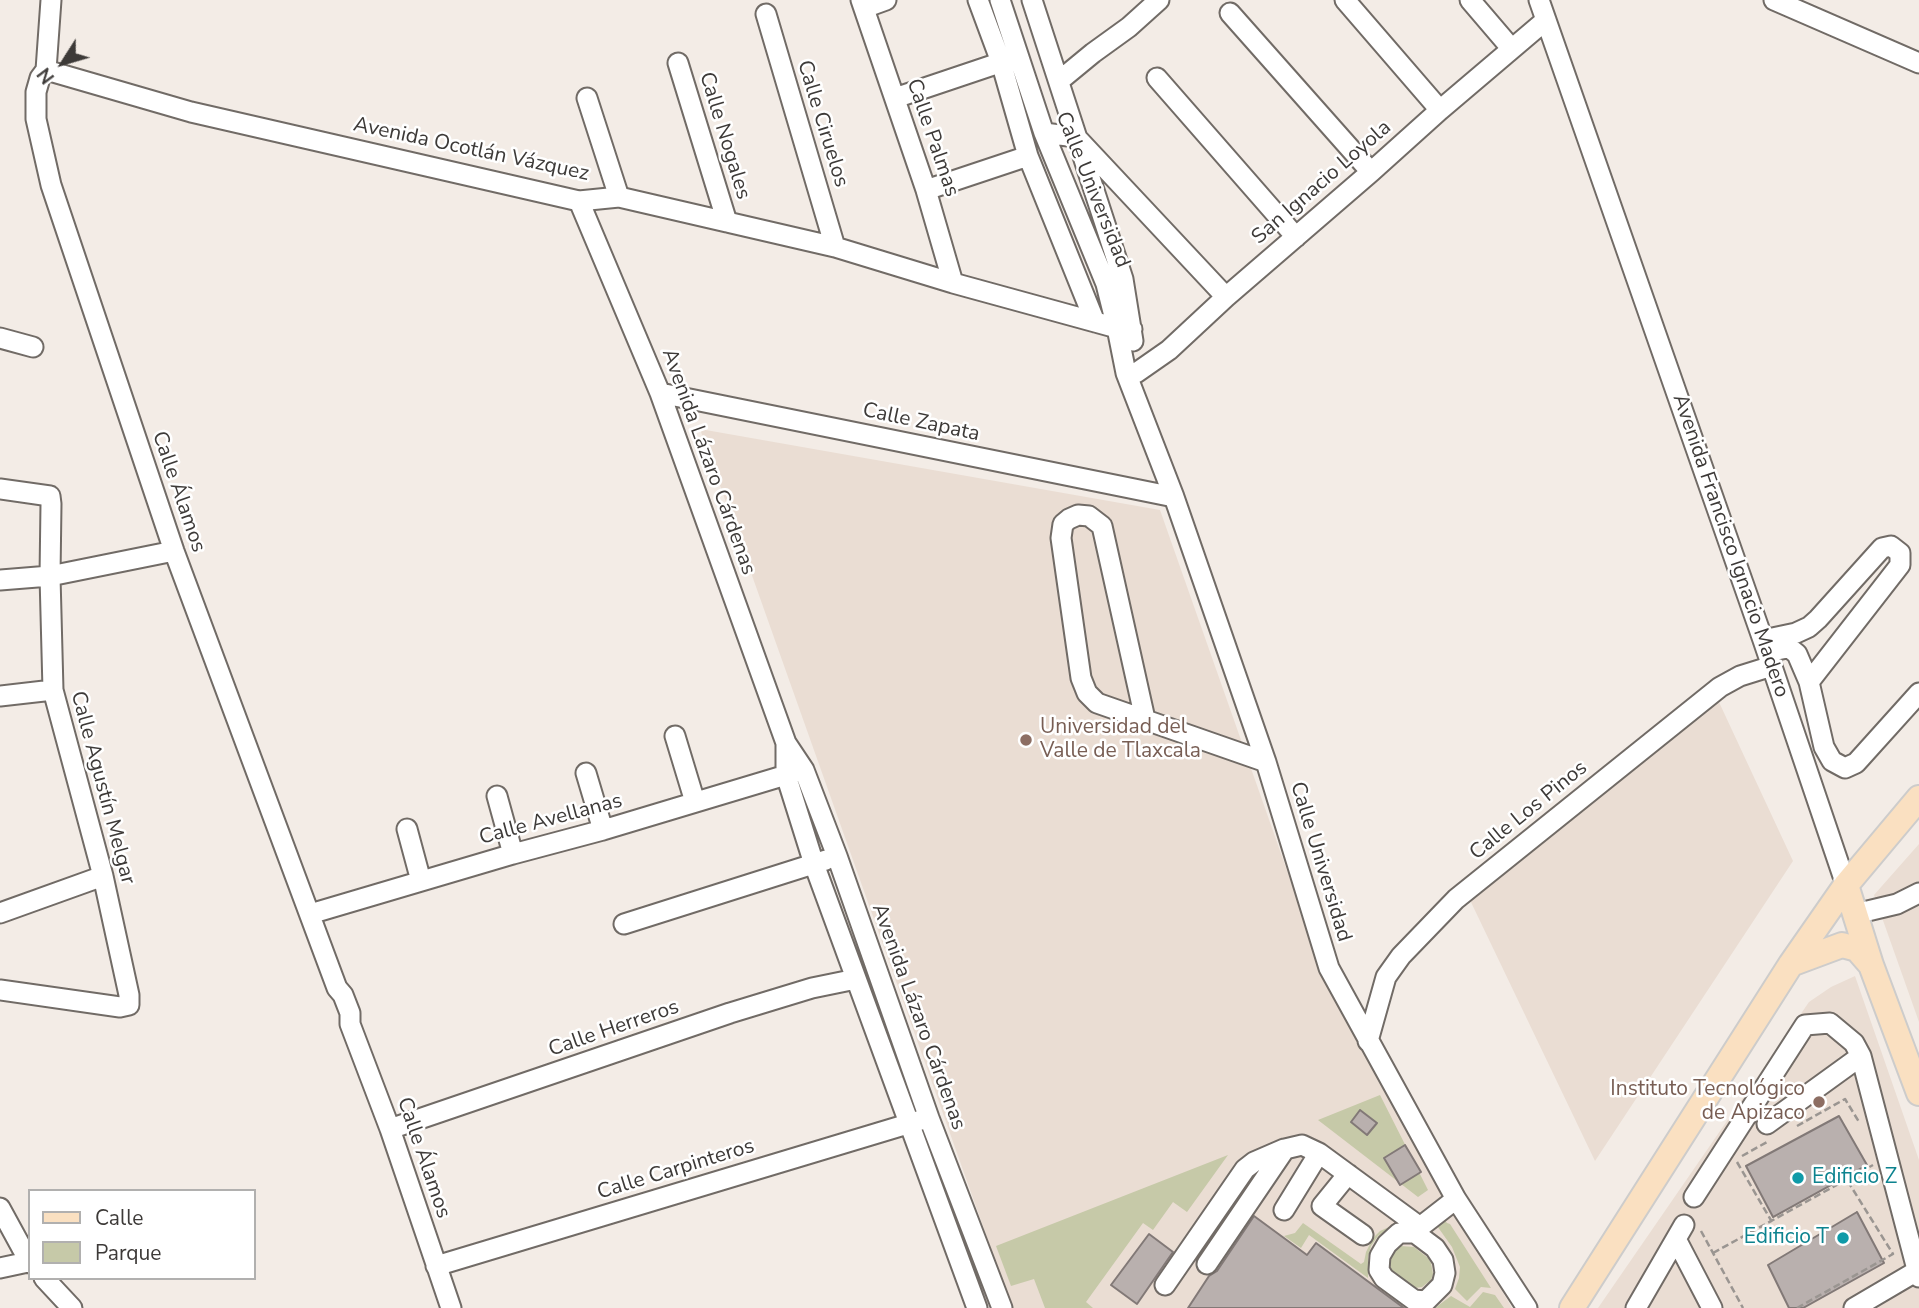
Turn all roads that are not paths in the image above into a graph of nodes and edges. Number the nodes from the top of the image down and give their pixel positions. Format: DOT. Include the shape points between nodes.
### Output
graph roads {
  1 [pos="51,0"];
  2 [pos="886,0"];
  3 [pos="978,0"];
  4 [pos="1000,0"];
  5 [pos="1032,0"];
  6 [pos="1158,0"];
  7 [pos="1345,0"];
  8 [pos="1471,0"];
  9 [pos="1539,0"];
  10 [pos="1774,0"];
  11 [pos="862,4"];
  12 [pos="1230,13"];
  13 [pos="766,14"];
  14 [pos="1546,20"];
  15 [pos="1511,48"];
  16 [pos="1010,59"];
  17 [pos="678,63"];
  18 [pos="1919,63"];
  19 [pos="46,70"];
  20 [pos="1157,78"];
  21 [pos="1059,81"];
  22 [pos="587,98"];
  23 [pos="895,98"];
  24 [pos="1440,110"];
  25 [pos="1044,133"];
  26 [pos="1076,137"];
  27 [pos="1028,156"];
  28 [pos="1371,172"];
  29 [pos="926,190"];
  30 [pos="619,197"];
  31 [pos="579,201"];
  32 [pos="727,222"];
  33 [pos="1296,237"];
  34 [pos="835,247"];
  35 [pos="953,283"];
  36 [pos="1226,297"];
  37 [pos="1095,322"];
  38 [pos="1125,329"];
  39 [pos="0,338"];
  40 [pos="33,347"];
  41 [pos="1131,373"];
  42 [pos="660,393"];
  43 [pos="0,489"];
  44 [pos="1174,498"];
  45 [pos="174,551"];
  46 [pos="50,576"];
  47 [pos="0,580"];
  48 [pos="1768,653"];
  49 [pos="1809,682"];
  50 [pos="53,691"];
  51 [pos="1919,693"];
  52 [pos="0,695"];
  53 [pos="1145,719"];
  54 [pos="675,736"];
  55 [pos="1266,762"];
  56 [pos="795,772"];
  57 [pos="586,773"];
  58 [pos="497,796"];
  59 [pos="1919,798"];
  60 [pos="695,802"];
  61 [pos="407,829"];
  62 [pos="603,830"];
  63 [pos="513,853"];
  64 [pos="837,856"];
  65 [pos="814,864"];
  66 [pos="103,876"];
  67 [pos="421,881"];
  68 [pos="1846,885"];
  69 [pos="1919,892"];
  70 [pos="0,913"];
  71 [pos="310,914"];
  72 [pos="1855,914"];
  73 [pos="624,924"];
  74 [pos="1791,964"];
  75 [pos="1871,965"];
  76 [pos="856,979"];
  77 [pos="0,990"];
  78 [pos="1368,1041"];
  79 [pos="1861,1056"];
  80 [pos="1919,1093"];
  81 [pos="929,1118"];
  82 [pos="909,1124"];
  83 [pos="390,1129"];
  84 [pos="1769,1132"];
  85 [pos="1285,1149"];
  86 [pos="1320,1153"];
  87 [pos="1348,1174"];
  88 [pos="1694,1197"];
  89 [pos="1456,1199"];
  90 [pos="0,1209"];
  91 [pos="1284,1210"];
  92 [pos="1363,1235"];
  93 [pos="28,1260"];
  94 [pos="28,1262"];
  95 [pos="1207,1264"];
  96 [pos="436,1266"];
  97 [pos="0,1268"];
  98 [pos="1918,1274"];
  99 [pos="46,1280"];
  100 [pos="1164,1285"];
  101 [pos="1876,1301"];
  102 [pos="1000,1302"];
  103 [pos="1643,1305"];
  104 [pos="972,1307"];
  105 [pos="72,1308"];
  106 [pos="451,1308"];
  107 [pos="1527,1308"];
  108 [pos="1572,1308"];
  109 [pos="1712,1308"];
  110 [pos="1854,1308"];
  1 -- 19 [label="street, Calle Álamos"];
  2 -- 11 [label="street"];
  3 -- 16 [label="street"];
  4 -- 16 [label="street, Calle Universidad"];
  5 -- 21 [label="street, Calle Universidad"];
  6 -- 21 [label="street"];
  7 -- 24 [label="street"];
  8 -- 15 [label="street"];
  9 -- 14 [label="street, Avenida Francisco Ignacio Madero"];
  10 -- 18 [label="street"];
  11 -- 23 [label="street, Calle Palmas"];
  12 -- 28 [label="street"];
  13 -- 34 [label="street, Calle Ciruelos"];
  14 -- 15 [label="street, San Ignacio Loyola"];
  14 -- 48 [label="street, Avenida Francisco Ignacio Madero"];
  15 -- 24 [label="street, San Ignacio Loyola"];
  16 -- 23 [label="street"];
  16 -- 25 [label="street, Calle Universidad"];
  16 -- 27 [label="street"];
  17 -- 32 [label="street, Calle Nogales"];
  19 -- 31 [label="street, Avenida Ocotlán Vázquez" via="191,112"];
  19 -- 45 [label="street, Calle Álamos" via="36,92 36,119 51,185"];
  20 -- 33 [label="street"];
  21 -- 26 [label="street, Calle Universidad"];
  22 -- 30 [label="street"];
  23 -- 29 [label="street, Calle Palmas"];
  24 -- 28 [label="street, San Ignacio Loyola"];
  25 -- 26 [label="street"];
  25 -- 38 [label="street, Calle Universidad"];
  26 -- 36 [label="street"];
  26 -- 38 [label="street, Calle Universidad" via="1123,279"];
  27 -- 29 [label="street"];
  27 -- 37 [label="street"];
  28 -- 33 [label="street, San Ignacio Loyola"];
  29 -- 35 [label="street, Calle Palmas"];
  30 -- 31 [label="street, Avenida Ocotlán Vázquez"];
  30 -- 32 [label="street, Avenida Ocotlán Vázquez"];
  31 -- 42 [label="street, Avenida Lázaro Cárdenas"];
  32 -- 34 [label="street, Avenida Ocotlán Vázquez"];
  33 -- 36 [label="street, San Ignacio Loyola"];
  34 -- 35 [label="street, Avenida Ocotlán Vázquez"];
  35 -- 37 [label="street, Avenida Ocotlán Vázquez"];
  36 -- 41 [label="street, San Ignacio Loyola" via="1169,350"];
  37 -- 38 [label="street, Avenida Ocotlán Vázquez"];
  38 -- 41 [label="street, Calle Universidad"];
  39 -- 40 [label="street"];
  41 -- 44 [label="street, Calle Universidad"];
  42 -- 44 [label="street, Calle Zapata"];
  42 -- 56 [label="street, Avenida Lázaro Cárdenas"];
  43 -- 46 [label="street, Calle Agustín Melgar" via="50,496"];
  44 -- 55 [label="street, Calle Universidad"];
  45 -- 46 [label="street"];
  45 -- 71 [label="street, Calle Álamos"];
  46 -- 47 [label="street"];
  46 -- 50 [label="street, Calle Agustín Melgar"];
  48 -- 49 [label="street" via="1792,650"];
  48 -- 49 [label="street, Calle Los Pinos" via="1809,627 1882,548 1891,546 1900,554 1900,565"];
  48 -- 68 [label="street, Avenida Francisco Ignacio Madero"];
  48 -- 78 [label="street, Calle Los Pinos" via="1456,900 1386,977"];
  49 -- 51 [label="street" via="1824,747 1832,761 1845,768 1856,763"];
  50 -- 52 [label="street"];
  50 -- 66 [label="street, Calle Agustín Melgar"];
  53 -- 53 [label="street" via="1097,703 1087,694 1081,678 1061,538 1063,524 1078,515 1089,516 1102,526"];
  53 -- 55 [label="street"];
  54 -- 60 [label="street"];
  55 -- 78 [label="street, Calle Universidad" via="1329,968"];
  56 -- 60 [label="street, Calle Avellanas"];
  56 -- 64 [label="street, Avenida Lázaro Cárdenas"];
  56 -- 65 [label="street, Avenida Lázaro Cárdenas"];
  57 -- 62 [label="street"];
  58 -- 63 [label="street"];
  59 -- 68 [label="main road"];
  60 -- 62 [label="street, Calle Avellanas"];
  61 -- 67 [label="street"];
  62 -- 63 [label="street, Calle Avellanas"];
  63 -- 67 [label="street, Calle Avellanas"];
  64 -- 65 [label="street"];
  64 -- 81 [label="street, Avenida Lázaro Cárdenas"];
  65 -- 73 [label="street"];
  65 -- 76 [label="street, Avenida Lázaro Cárdenas"];
  66 -- 70 [label="street"];
  66 -- 77 [label="street, Calle Agustín Melgar" via="129,1005"];
  67 -- 71 [label="street, Calle Avellanas"];
  68 -- 72 [label="main road, Avenida Francisco Ignacio Madero"];
  68 -- 74 [label="main road"];
  69 -- 72 [label="street" via="1898,904"];
  71 -- 83 [label="street, Calle Álamos"];
  72 -- 75 [label="main road, Avenida Francisco Ignacio Madero"];
  74 -- 75 [label="main road" via="1842,945 1857,949"];
  74 -- 108 [label="main road"];
  75 -- 80 [label="main road, Avenida Francisco Ignacio Madero"];
  76 -- 82 [label="street, Avenida Lázaro Cárdenas"];
  76 -- 83 [label="street, Calle Herreros" via="730,1013"];
  78 -- 89 [label="street, Calle Universidad"];
  79 -- 84 [label="street"];
  79 -- 88 [label="street" via="1830,1023 1805,1025"];
  79 -- 98 [label="street"];
  81 -- 82 [label="street, Calle Carpinteros"];
  81 -- 102 [label="street, Avenida Lázaro Cárdenas"];
  82 -- 96 [label="street, Calle Carpinteros"];
  82 -- 104 [label="street, Avenida Lázaro Cárdenas"];
  83 -- 96 [label="street, Calle Álamos"];
  85 -- 86 [label="street" via="1302,1144"];
  85 -- 95 [label="street"];
  85 -- 100 [label="street" via="1245,1169"];
  86 -- 87 [label="street"];
  86 -- 91 [label="street"];
  87 -- 89 [label="street" via="1417,1230"];
  87 -- 92 [label="street" via="1322,1206"];
  89 -- 107 [label="street, Calle Universidad"];
  90 -- 93 [label="street"];
  94 -- 97 [label="street"];
  96 -- 106 [label="street, Calle Álamos"];
  98 -- 101 [label="street"];
  99 -- 105 [label="street"];
  101 -- 110 [label="street"];
  102 -- 104 [label="street"];
  103 -- 109 [label="street" via="1687,1231"];
}
